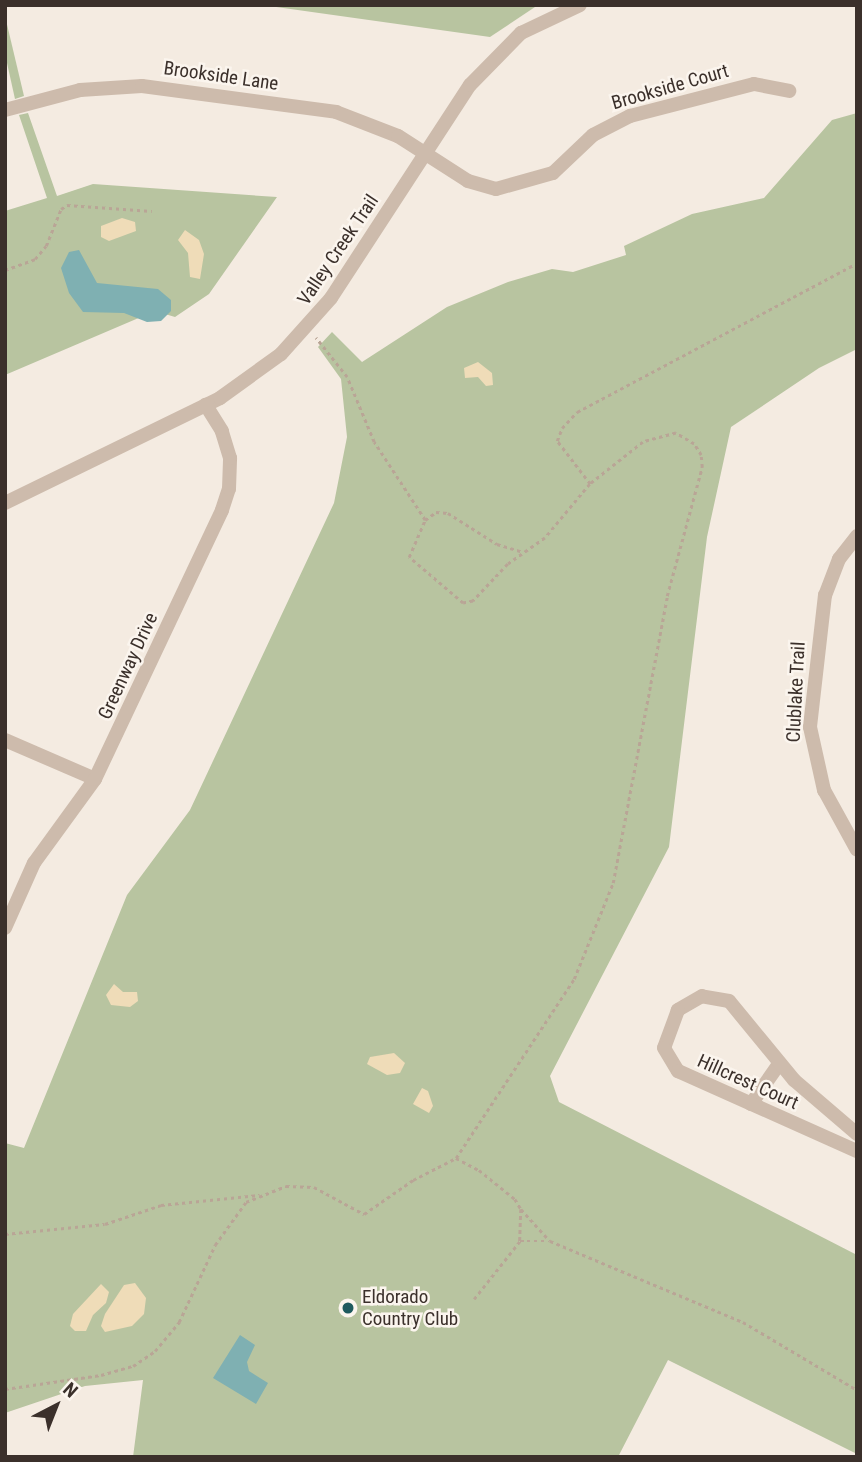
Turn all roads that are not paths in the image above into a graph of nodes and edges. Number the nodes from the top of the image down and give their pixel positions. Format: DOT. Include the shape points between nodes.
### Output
graph roads {
  1 [pos="580,5"];
  2 [pos="789,91"];
  3 [pos="5,110"];
  4 [pos="424,152"];
  5 [pos="206,405"];
  6 [pos="5,503"];
  7 [pos="857,536"];
  8 [pos="5,740"];
  9 [pos="96,779"];
  10 [pos="857,850"];
  11 [pos="5,928"];
  12 [pos="779,1064"];
  13 [pos="751,1104"];
  14 [pos="857,1134"];
  15 [pos="857,1151"];
  1 -- 4 [label="street, Valley Creek Trail" via="537,23 496,56"];
  2 -- 4 [label="street, Brookside Court" via="754,84 630,116 593,135 553,173 506,188 477,186"];
  3 -- 4 [label="street, Brookside Lane" via="93,88 169,88 336,112 385,130"];
  4 -- 5 [label="street, Valley Creek Trail" via="339,286 304,332 268,365"];
  5 -- 6 [label="street, Valley Creek Trail"];
  5 -- 9 [label="street, Greenway Drive" via="228,448 226,499"];
  7 -- 10 [label="street, Clublake Trail" via="839,559 825,595 810,727 824,790"];
  8 -- 9 [label="street"];
  9 -- 11 [label="street, Greenway Drive" via="34,863"];
  12 -- 13 [label="street"];
  12 -- 13 [label="street, Hillcrest Court" via="729,1001 702,996 678,1010 665,1039 668,1060 685,1075"];
  12 -- 14 [label="street, Hillcrest Court"];
  13 -- 15 [label="street, Hillcrest Court"];
}
